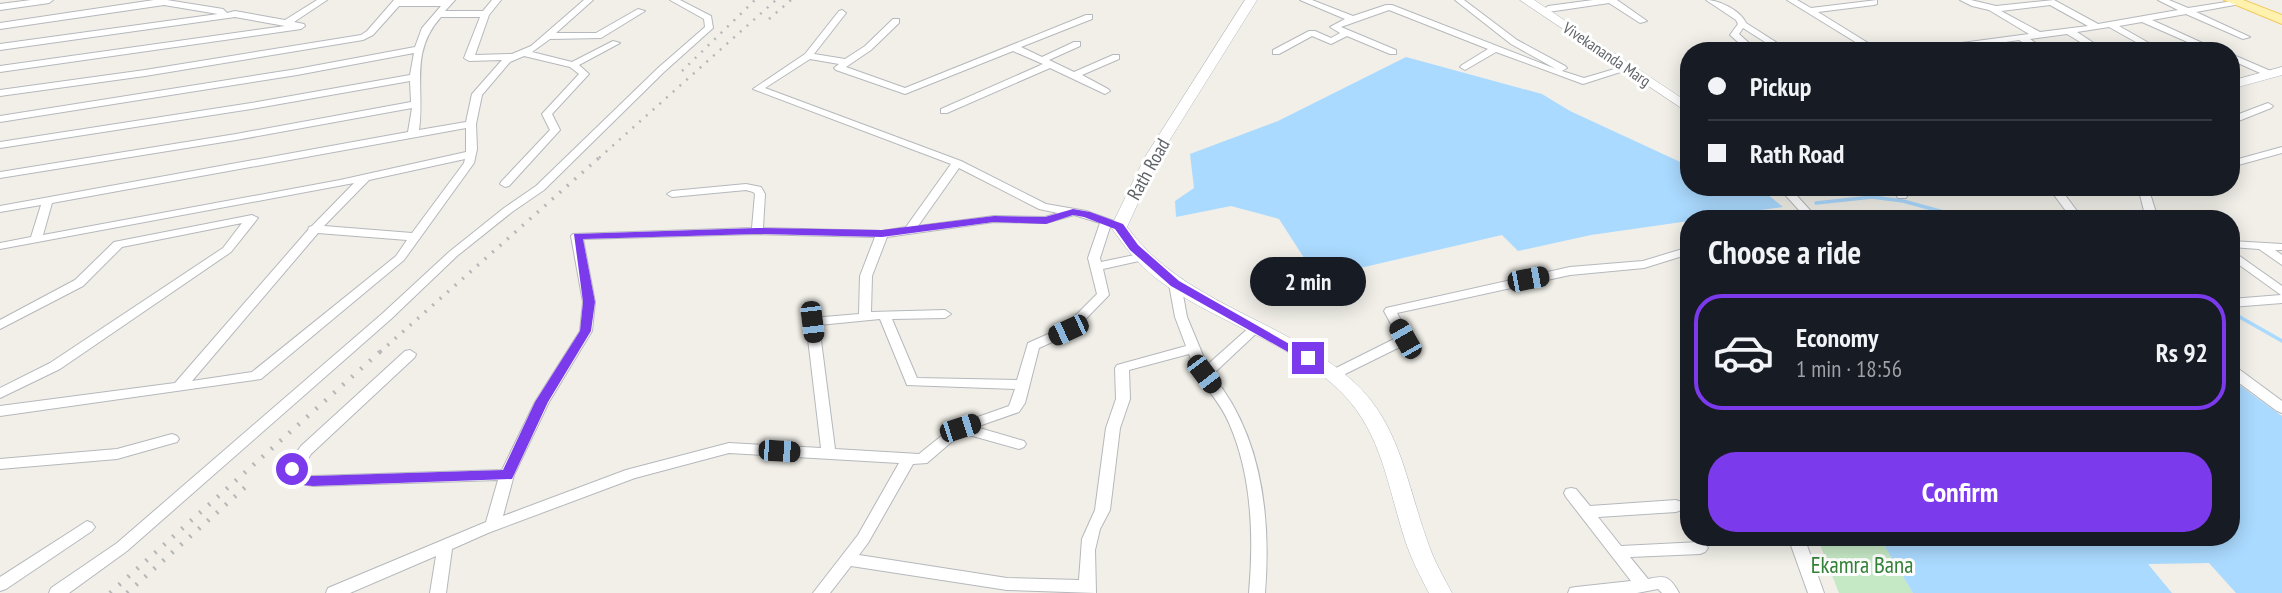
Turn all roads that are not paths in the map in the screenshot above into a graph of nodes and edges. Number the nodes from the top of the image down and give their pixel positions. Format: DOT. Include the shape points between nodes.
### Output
graph roads {
  1 [pos="49,0"];
  2 [pos="151,0"];
  3 [pos="323,0"];
  4 [pos="497,0"];
  5 [pos="589,0"];
  6 [pos="674,0"];
  7 [pos="1251,0"];
  8 [pos="1304,0"];
  9 [pos="1459,0"];
  10 [pos="1525,0"];
  11 [pos="1535,0"];
  12 [pos="1611,0"];
  13 [pos="1710,0"];
  14 [pos="1791,0"];
  15 [pos="1964,0"];
  16 [pos="2162,0"];
  17 [pos="398,1"];
  18 [pos="2050,1"];
  19 [pos="2241,1"];
  20 [pos="169,2"];
  21 [pos="449,2"];
  22 [pos="1874,2"];
  23 [pos="0,8"];
  24 [pos="1548,9"];
  25 [pos="1992,10"];
  26 [pos="641,11"];
  27 [pos="1810,11"];
  28 [pos="2186,11"];
  29 [pos="842,13"];
  30 [pos="236,14"];
  31 [pos="438,14"];
  32 [pos="485,14"];
  33 [pos="1089,17"];
  34 [pos="2282,17"];
  35 [pos="1353,19"];
  36 [pos="2143,19"];
  37 [pos="896,21"];
  38 [pos="288,22"];
  39 [pos="1643,22"];
  40 [pos="1742,24"];
  41 [pos="2111,25"];
  42 [pos="0,26"];
  43 [pos="301,26"];
  44 [pos="2097,27"];
  45 [pos="1576,31"];
  46 [pos="2068,31"];
  47 [pos="1348,32"];
  48 [pos="2038,35"];
  49 [pos="547,36"];
  50 [pos="2020,37"];
  51 [pos="2246,37"];
  52 [pos="1514,42"];
  53 [pos="1743,42"];
  54 [pos="1771,42"];
  55 [pos="1862,42"];
  56 [pos="1991,42"];
  57 [pos="2028,42"];
  58 [pos="2087,42"];
  59 [pos="2142,42"];
  60 [pos="2195,42"];
  61 [pos="616,43"];
  62 [pos="1077,44"];
  63 [pos="313,45"];
  64 [pos="0,47"];
  65 [pos="1015,48"];
  66 [pos="419,49"];
  67 [pos="1494,49"];
  68 [pos="1276,52"];
  69 [pos="1393,52"];
  70 [pos="519,55"];
  71 [pos="808,56"];
  72 [pos="1116,57"];
  73 [pos="2240,60"];
  74 [pos="847,62"];
  75 [pos="1046,62"];
  76 [pos="573,65"];
  77 [pos="1465,67"];
  78 [pos="1628,68"];
  79 [pos="0,69"];
  80 [pos="2276,72"];
  81 [pos="1074,75"];
  82 [pos="414,77"];
  83 [pos="1583,81"];
  84 [pos="2240,82"];
  85 [pos="1105,91"];
  86 [pos="0,93"];
  87 [pos="1680,97"];
  88 [pos="1680,103"];
  89 [pos="416,104"];
  90 [pos="2268,106"];
  91 [pos="944,111"];
  92 [pos="2240,117"];
  93 [pos="0,119"];
  94 [pos="471,124"];
  95 [pos="413,135"];
  96 [pos="0,145"];
  97 [pos="2282,150"];
  98 [pos="471,154"];
  99 [pos="2240,161"];
  100 [pos="957,163"];
  101 [pos="0,174"];
  102 [pos="366,177"];
  103 [pos="505,184"];
  104 [pos="672,194"];
  105 [pos="1791,196"];
  106 [pos="2060,196"];
  107 [pos="47,199"];
  108 [pos="0,209"];
  109 [pos="1805,210"];
  110 [pos="2071,210"];
  111 [pos="1073,212"];
  112 [pos="1113,224"];
  113 [pos="911,228"];
  114 [pos="313,229"];
  115 [pos="757,231"];
  116 [pos="882,233"];
  117 [pos="414,237"];
  118 [pos="36,239"];
  119 [pos="2240,245"];
  120 [pos="0,246"];
  121 [pos="2263,247"];
  122 [pos="2282,247"];
  123 [pos="1680,253"];
  124 [pos="1144,257"];
  125 [pos="2240,261"];
  126 [pos="2282,261"];
  127 [pos="1096,267"];
  128 [pos="1175,284"];
  129 [pos="2282,292"];
  130 [pos="2282,299"];
  131 [pos="2240,302"];
  132 [pos="945,314"];
  133 [pos="884,315"];
  134 [pos="865,317"];
  135 [pos="0,325"];
  136 [pos="1256,328"];
  137 [pos="1194,348"];
  138 [pos="410,354"];
  139 [pos="1329,373"];
  140 [pos="1204,374"];
  141 [pos="2240,377"];
  142 [pos="1023,385"];
  143 [pos="179,387"];
  144 [pos="0,394"];
  145 [pos="2282,408"];
  146 [pos="0,411"];
  147 [pos="960,428"];
  148 [pos="172,439"];
  149 [pos="1019,444"];
  150 [pos="829,455"];
  151 [pos="908,459"];
  152 [pos="0,464"];
  153 [pos="508,475"];
  154 [pos="1571,493"];
  155 [pos="1676,506"];
  156 [pos="1586,512"];
  157 [pos="492,526"];
  158 [pos="87,527"];
  159 [pos="445,546"];
  160 [pos="1799,546"];
  161 [pos="1700,548"];
  162 [pos="1617,552"];
  163 [pos="848,559"];
  164 [pos="0,585"];
  165 [pos="1644,586"];
  166 [pos="1005,589"];
  167 [pos="1087,589"];
  168 [pos="57,593"];
  169 [pos="334,593"];
  170 [pos="438,593"];
  171 [pos="821,593"];
  172 [pos="1256,593"];
  173 [pos="1441,593"];
  174 [pos="1576,593"];
  175 [pos="1671,593"];
  176 [pos="1816,593"];
  1 -- 23 [label="street"];
  2 -- 20 [label="street"];
  3 -- 38 [label="street"];
  4 -- 32 [label="street"];
  5 -- 49 [label="street"];
  6 -- 168 [label="street" via="708,18 709,28 540,188 453,254 122,547"];
  7 -- 112 [label="street, Rath Road"];
  8 -- 35 [label="street"];
  9 -- 52 [label="street"];
  10 -- 45 [label="street, Vivekananda Marg"];
  11 -- 24 [label="street, Vivekananda Marg"];
  12 -- 24 [label="street"];
  12 -- 39 [label="street"];
  13 -- 40 [label="street" via="1734,13"];
  14 -- 27 [label="street"];
  15 -- 25 [label="street"];
  16 -- 28 [label="street"];
  17 -- 21 [label="street"];
  17 -- 63 [label="street" via="368,35"];
  18 -- 25 [label="street"];
  18 -- 44 [label="street"];
  19 -- 28 [label="street"];
  19 -- 34 [label="main road"];
  20 -- 30 [label="street"];
  20 -- 42 [label="street"];
  21 -- 31 [label="street"];
  22 -- 27 [label="street"];
  24 -- 45 [label="street, Vivekananda Marg"];
  25 -- 48 [label="street"];
  26 -- 49 [label="street" via="598,36"];
  27 -- 55 [label="street"];
  28 -- 36 [label="street"];
  28 -- 51 [label="street"];
  29 -- 71 [label="street"];
  30 -- 38 [label="street"];
  30 -- 64 [label="street"];
  31 -- 32 [label="street"];
  31 -- 66 [label="street" via="426,28"];
  32 -- 70 [label="street" via="469,58"];
  33 -- 65 [label="street"];
  35 -- 47 [label="street" via="1334,27"];
  35 -- 67 [label="street" via="1389,7"];
  36 -- 41 [label="street"];
  36 -- 60 [label="street"];
  37 -- 74 [label="street"];
  38 -- 43 [label="street"];
  40 -- 53 [label="street" via="1734,35"];
  40 -- 54 [label="street"];
  41 -- 44 [label="street"];
  41 -- 59 [label="street"];
  43 -- 63 [label="street"];
  43 -- 79 [label="street"];
  44 -- 46 [label="street"];
  45 -- 78 [label="street, Vivekananda Marg"];
  45 -- 87 [label="street, Vivekananda Marg"];
  46 -- 48 [label="street"];
  46 -- 58 [label="street"];
  47 -- 68 [label="street" via="1331,41 1312,33"];
  47 -- 69 [label="street"];
  48 -- 50 [label="street"];
  49 -- 70 [label="street"];
  50 -- 56 [label="street"];
  50 -- 57 [label="street"];
  52 -- 67 [label="street"];
  52 -- 83 [label="street"];
  61 -- 76 [label="street"];
  62 -- 75 [label="street"];
  63 -- 86 [label="street"];
  65 -- 74 [label="street" via="905,91 839,68"];
  65 -- 75 [label="street"];
  66 -- 82 [label="street"];
  66 -- 93 [label="street"];
  67 -- 77 [label="street"];
  67 -- 83 [label="street"];
  70 -- 76 [label="street"];
  70 -- 94 [label="street" via="507,60 477,94"];
  71 -- 74 [label="street"];
  71 -- 100 [label="street" via="758,89"];
  72 -- 81 [label="street"];
  73 -- 80 [label="street"];
  75 -- 81 [label="street"];
  75 -- 91 [label="street"];
  76 -- 103 [label="street" via="584,74 547,114 555,130"];
  78 -- 83 [label="street"];
  78 -- 88 [label="street, Vivekananda Marg"];
  80 -- 84 [label="street"];
  81 -- 85 [label="street"];
  82 -- 89 [label="street"];
  82 -- 96 [label="street"];
  89 -- 95 [label="street"];
  89 -- 101 [label="street"];
  90 -- 92 [label="street"];
  94 -- 95 [label="street"];
  94 -- 98 [label="street"];
  95 -- 107 [label="street"];
  97 -- 99 [label="street"];
  98 -- 102 [label="street"];
  98 -- 117 [label="street"];
  100 -- 111 [label="street" via="1043,207"];
  100 -- 113 [label="street"];
  102 -- 114 [label="street"];
  102 -- 118 [label="street"];
  104 -- 115 [label="street" via="753,187 760,194"];
  105 -- 109 [label="street"];
  106 -- 110 [label="street"];
  107 -- 108 [label="street"];
  107 -- 118 [label="street"];
  111 -- 112 [label="street"];
  111 -- 113 [label="street" via="1046,220 994,219"];
  112 -- 124 [label="street"];
  112 -- 127 [label="street" via="1094,258"];
  113 -- 116 [label="street"];
  114 -- 117 [label="street"];
  114 -- 143 [label="street"];
  115 -- 116 [label="street"];
  115 -- 153 [label="street" via="578,236 589,302 586,331 542,402"];
  116 -- 134 [label="street" via="866,276"];
  117 -- 143 [label="street" via="400,258 256,376"];
  118 -- 120 [label="street"];
  119 -- 121 [label="street"];
  121 -- 122 [label="street"];
  121 -- 126 [label="street"];
  123 -- 139 [label="street" via="1644,264 1570,271 1390,311 1405,339"];
  124 -- 127 [label="street"];
  124 -- 128 [label="street"];
  125 -- 129 [label="street"];
  127 -- 142 [label="street" via="1103,295 1068,330 1033,346"];
  128 -- 136 [label="street"];
  128 -- 137 [label="street" via="1181,317"];
  130 -- 131 [label="street"];
  132 -- 133 [label="street"];
  133 -- 134 [label="street"];
  133 -- 142 [label="street" via="912,382"];
  134 -- 150 [label="street" via="812,322"];
  135 -- 144 [label="street" via="79,284 118,244 252,218 227,250 55,366"];
  136 -- 139 [label="street"];
  136 -- 140 [label="street"];
  137 -- 140 [label="street"];
  137 -- 167 [label="street" via="1122,368 1123,399 1112,428 1102,510 1085,562"];
  138 -- 153 [label="street" via="306,450 291,477 313,481"];
  139 -- 173 [label="street" via="1348,386 1386,437 1415,538"];
  140 -- 172 [label="street" via="1228,406 1252,471 1260,571"];
  141 -- 145 [label="street"];
  142 -- 147 [label="street" via="1014,409"];
  143 -- 146 [label="street"];
  147 -- 149 [label="street"];
  147 -- 151 [label="street" via="922,459"];
  148 -- 152 [label="street" via="117,454"];
  150 -- 151 [label="street"];
  150 -- 157 [label="street" via="729,448 631,474"];
  151 -- 163 [label="street"];
  153 -- 157 [label="street"];
  154 -- 156 [label="street"];
  155 -- 156 [label="street"];
  156 -- 162 [label="street"];
  157 -- 159 [label="street"];
  158 -- 164 [label="street"];
  159 -- 169 [label="street"];
  159 -- 170 [label="street"];
  160 -- 176 [label="street"];
  161 -- 162 [label="street"];
  162 -- 165 [label="street"];
  163 -- 166 [label="street"];
  163 -- 171 [label="street"];
  165 -- 174 [label="street"];
  165 -- 175 [label="street" via="1662,582"];
  166 -- 167 [label="street"];
}
